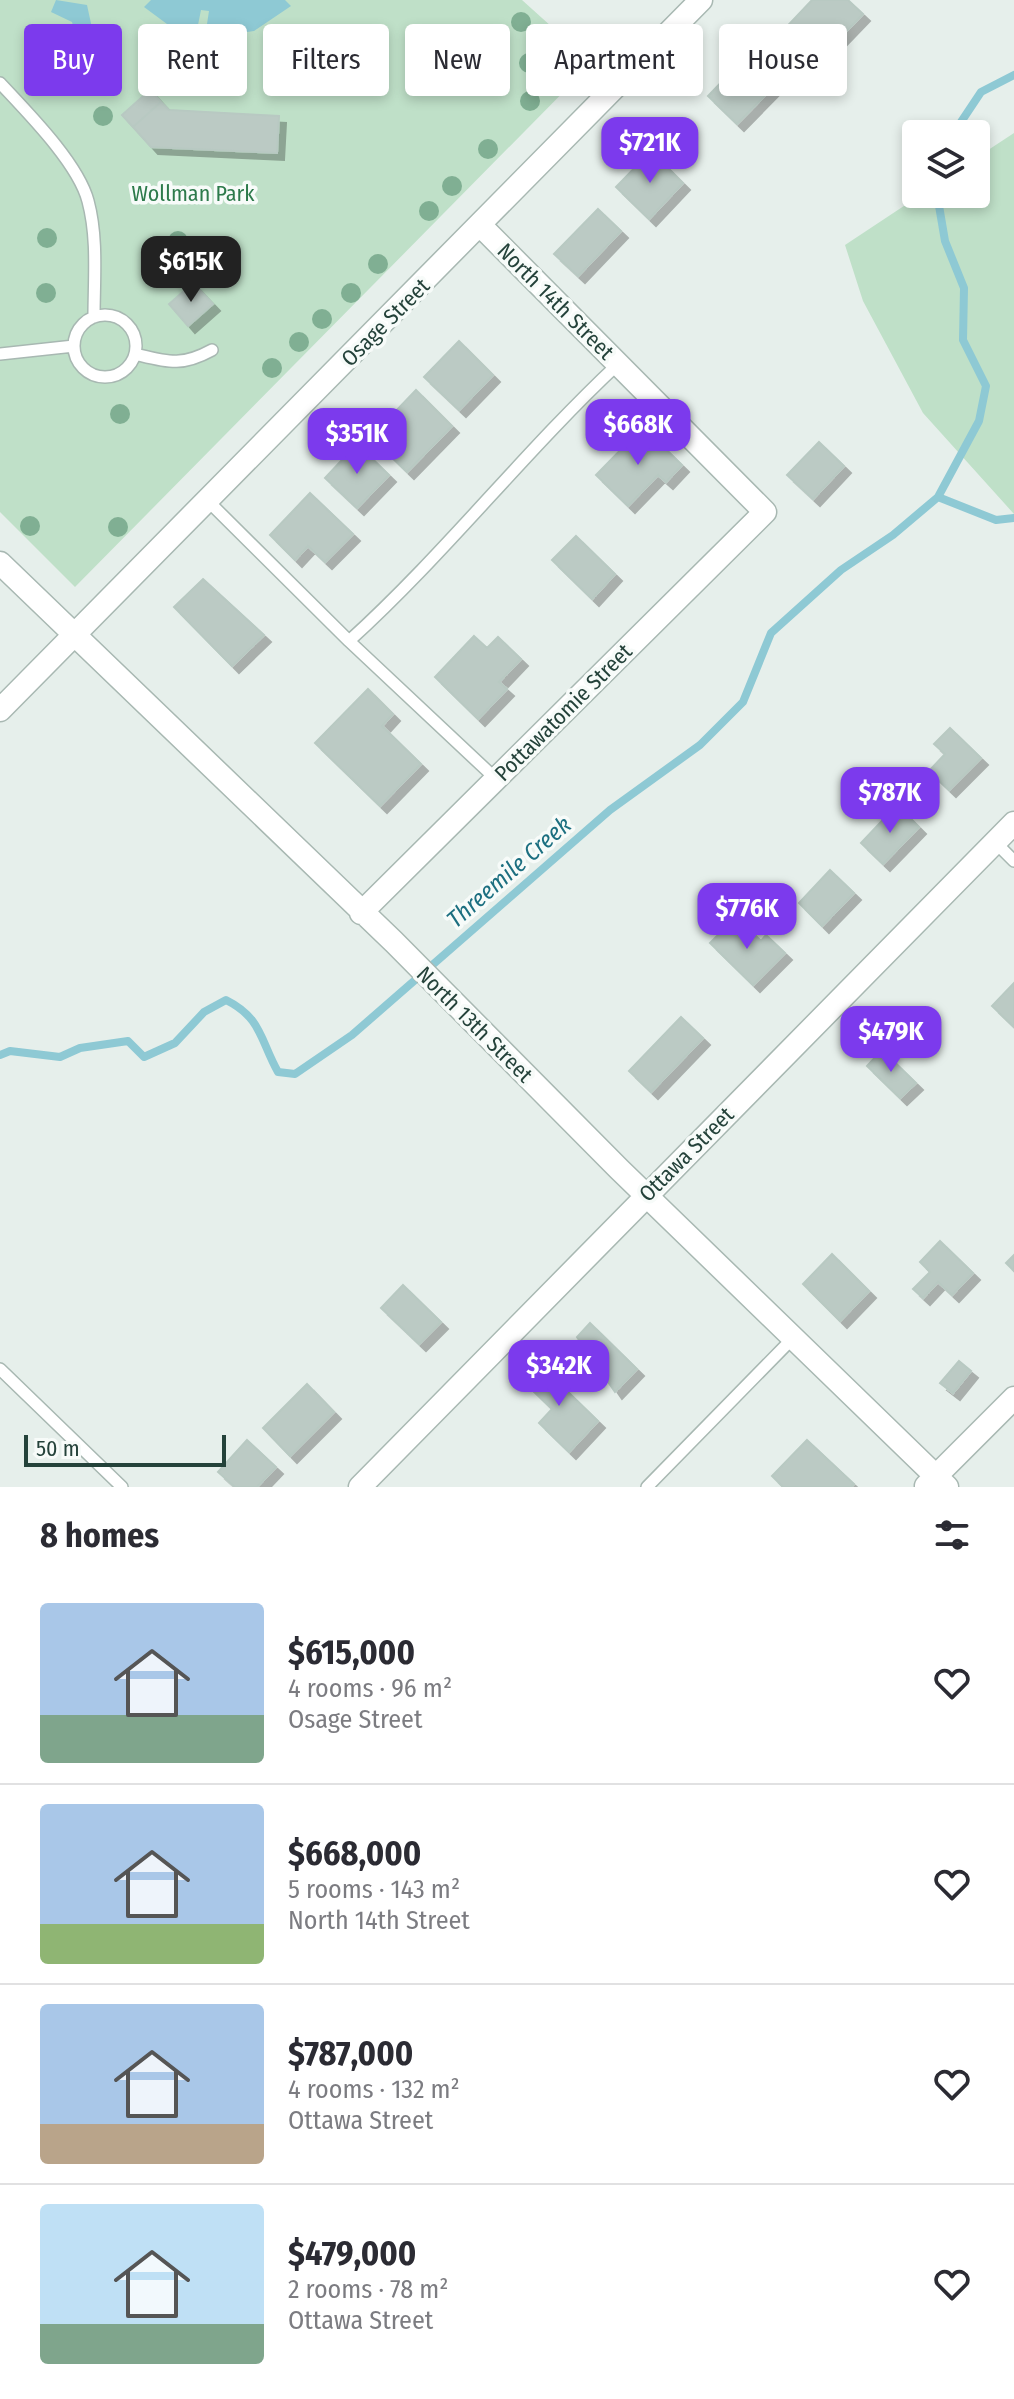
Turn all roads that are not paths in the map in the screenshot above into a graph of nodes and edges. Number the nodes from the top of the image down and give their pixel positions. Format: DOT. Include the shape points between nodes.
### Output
graph roads {
  1 [pos="701,0"];
  2 [pos="0,83"];
  3 [pos="481,226"];
  4 [pos="94,317"];
  5 [pos="74,346"];
  6 [pos="212,350"];
  7 [pos="0,354"];
  8 [pos="135,354"];
  9 [pos="618,364"];
  10 [pos="207,500"];
  11 [pos="765,512"];
  12 [pos="0,563"];
  13 [pos="72,635"];
  14 [pos="349,641"];
  15 [pos="0,710"];
  16 [pos="496,779"];
  17 [pos="1014,823"];
  18 [pos="995,842"];
  19 [pos="1014,861"];
  20 [pos="361,913"];
  21 [pos="646,1195"];
  22 [pos="793,1338"];
  23 [pos="0,1369"];
  24 [pos="1014,1398"];
  25 [pos="936,1483"];
  26 [pos="122,1487"];
  27 [pos="360,1487"];
  28 [pos="647,1487"];
  1 -- 3 [label="street, Osage Street"];
  2 -- 4 [label="lane" via="56,148 87,197 94,232"];
  3 -- 9 [label="street, North 14th Street"];
  3 -- 10 [label="street, Osage Street"];
  4 -- 5 [label="lane" via="83,325"];
  4 -- 8 [label="lane" via="111,315 128,325"];
  5 -- 7 [label="lane"];
  5 -- 8 [label="lane" via="79,363 105,377 124,371"];
  6 -- 8 [label="lane" via="189,362"];
  9 -- 11 [label="street, North 14th Street"];
  9 -- 14 [label="lane" via="555,423 397,597"];
  10 -- 13 [label="street, Osage Street"];
  10 -- 14 [label="lane"];
  11 -- 16 [label="street, Pottawatomie Street"];
  12 -- 13 [label="street, North 13th Street"];
  13 -- 15 [label="street, Osage Street"];
  13 -- 20 [label="street, North 13th Street"];
  14 -- 16 [label="lane"];
  16 -- 20 [label="street, Pottawatomie Street"];
  17 -- 18 [label="street, Ottawa Street"];
  18 -- 19 [label="lane"];
  18 -- 21 [label="street, Ottawa Street"];
  20 -- 21 [label="street, North 13th Street"];
  21 -- 22 [label="street, North 13th Street"];
  21 -- 27 [label="street, Ottawa Street"];
  22 -- 25 [label="street, North 13th Street"];
  22 -- 28 [label="lane"];
  23 -- 26 [label="lane"];
  24 -- 25 [label="street"];
}
